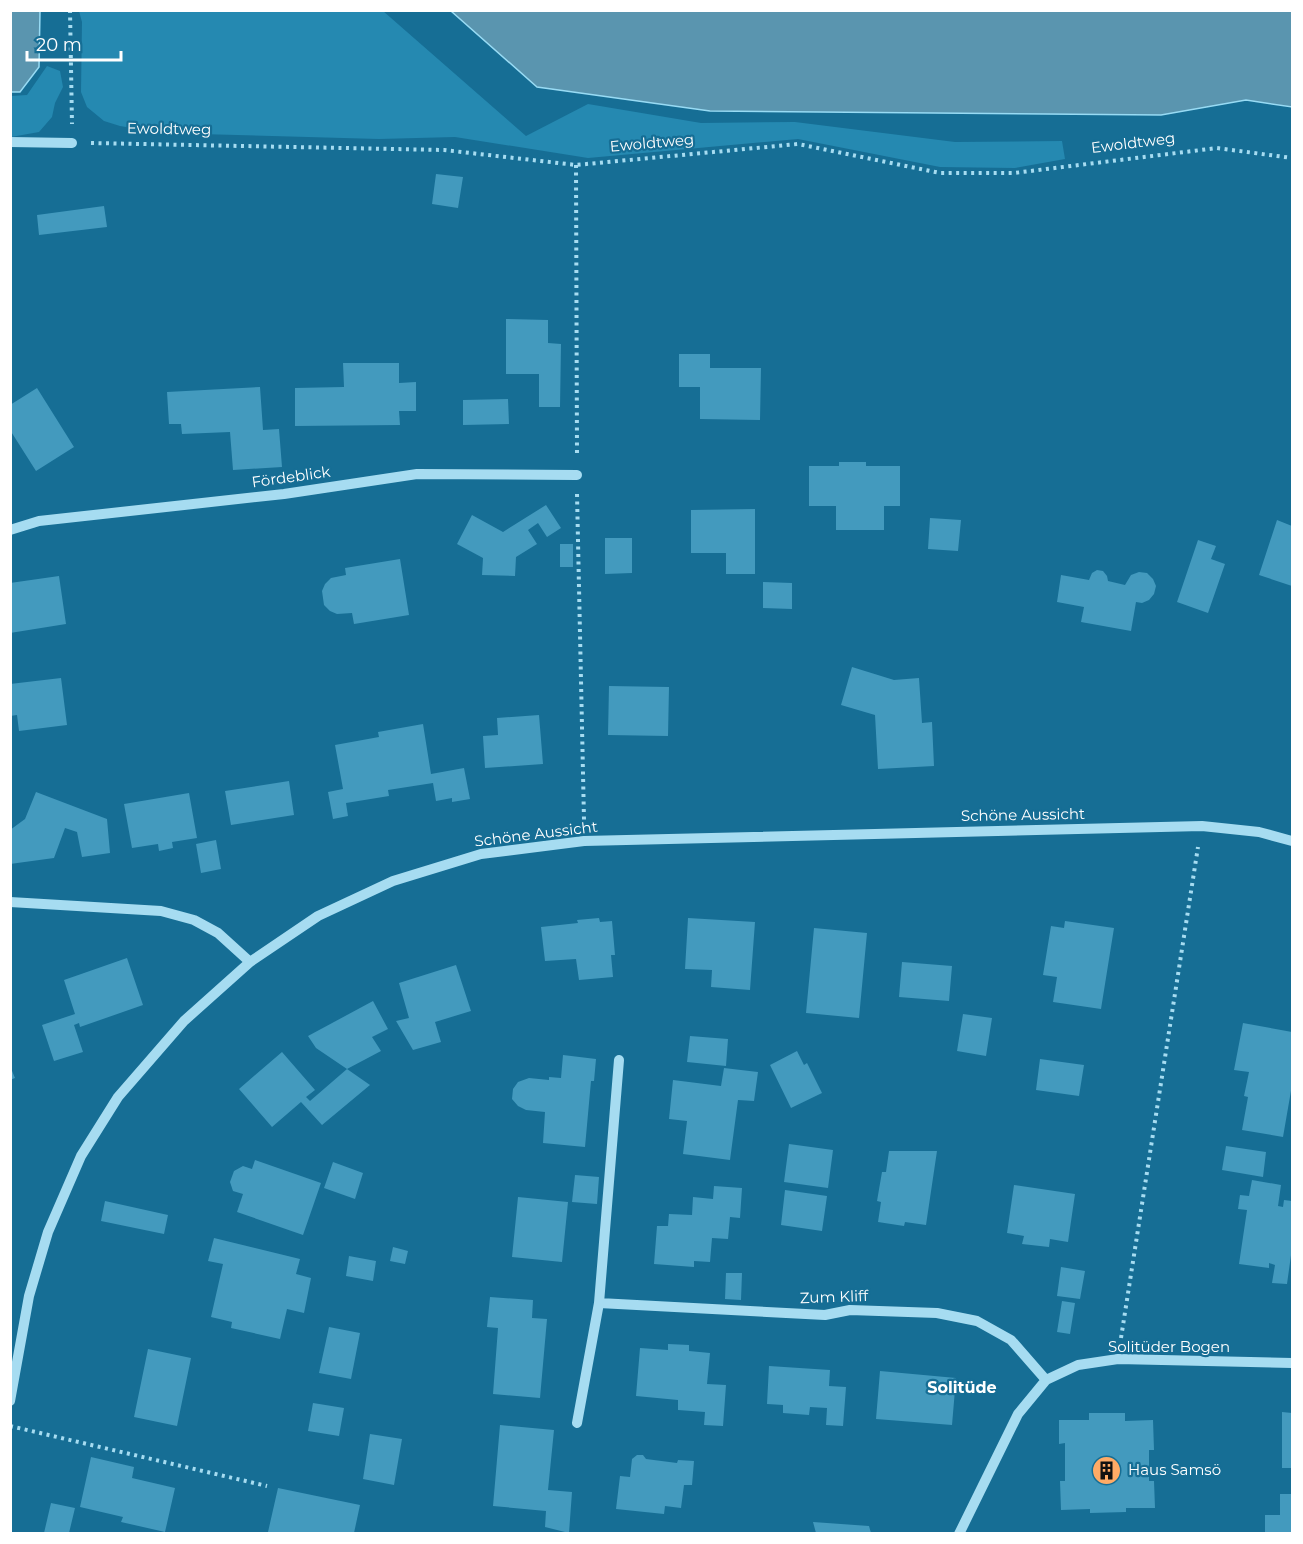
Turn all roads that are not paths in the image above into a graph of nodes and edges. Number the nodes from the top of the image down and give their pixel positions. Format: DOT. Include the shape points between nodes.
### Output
graph roads {
  1 [pos="10,142"];
  2 [pos="72,142"];
  3 [pos="577,475"];
  4 [pos="10,530"];
  5 [pos="1293,841"];
  6 [pos="10,902"];
  7 [pos="250,962"];
  8 [pos="619,1060"];
  9 [pos="599,1303"];
  10 [pos="1293,1363"];
  11 [pos="1046,1380"];
  12 [pos="10,1401"];
  13 [pos="577,1423"];
  14 [pos="959,1533"];
  1 -- 2 [label="street"];
  3 -- 4 [label="street, Fördeblick" via="417,474 284,494 39,521"];
  5 -- 7 [label="street, Schöne Aussicht" via="1258,832 1202,826 584,841 481,854 393,880 318,916"];
  6 -- 7 [label="street" via="161,911 194,920 218,933"];
  7 -- 12 [label="street, Schöne Aussicht" via="184,1021 118,1097 81,1156 48,1232 29,1296"];
  8 -- 9 [label="street"];
  9 -- 11 [label="street, Zum Kliff" via="825,1315 850,1310 937,1313 977,1321 1011,1340"];
  9 -- 13 [label="street"];
  10 -- 11 [label="street, Solitüder Bogen" via="1118,1359 1078,1365"];
  11 -- 14 [label="street, Solitüder Bogen" via="1018,1414"];
}
